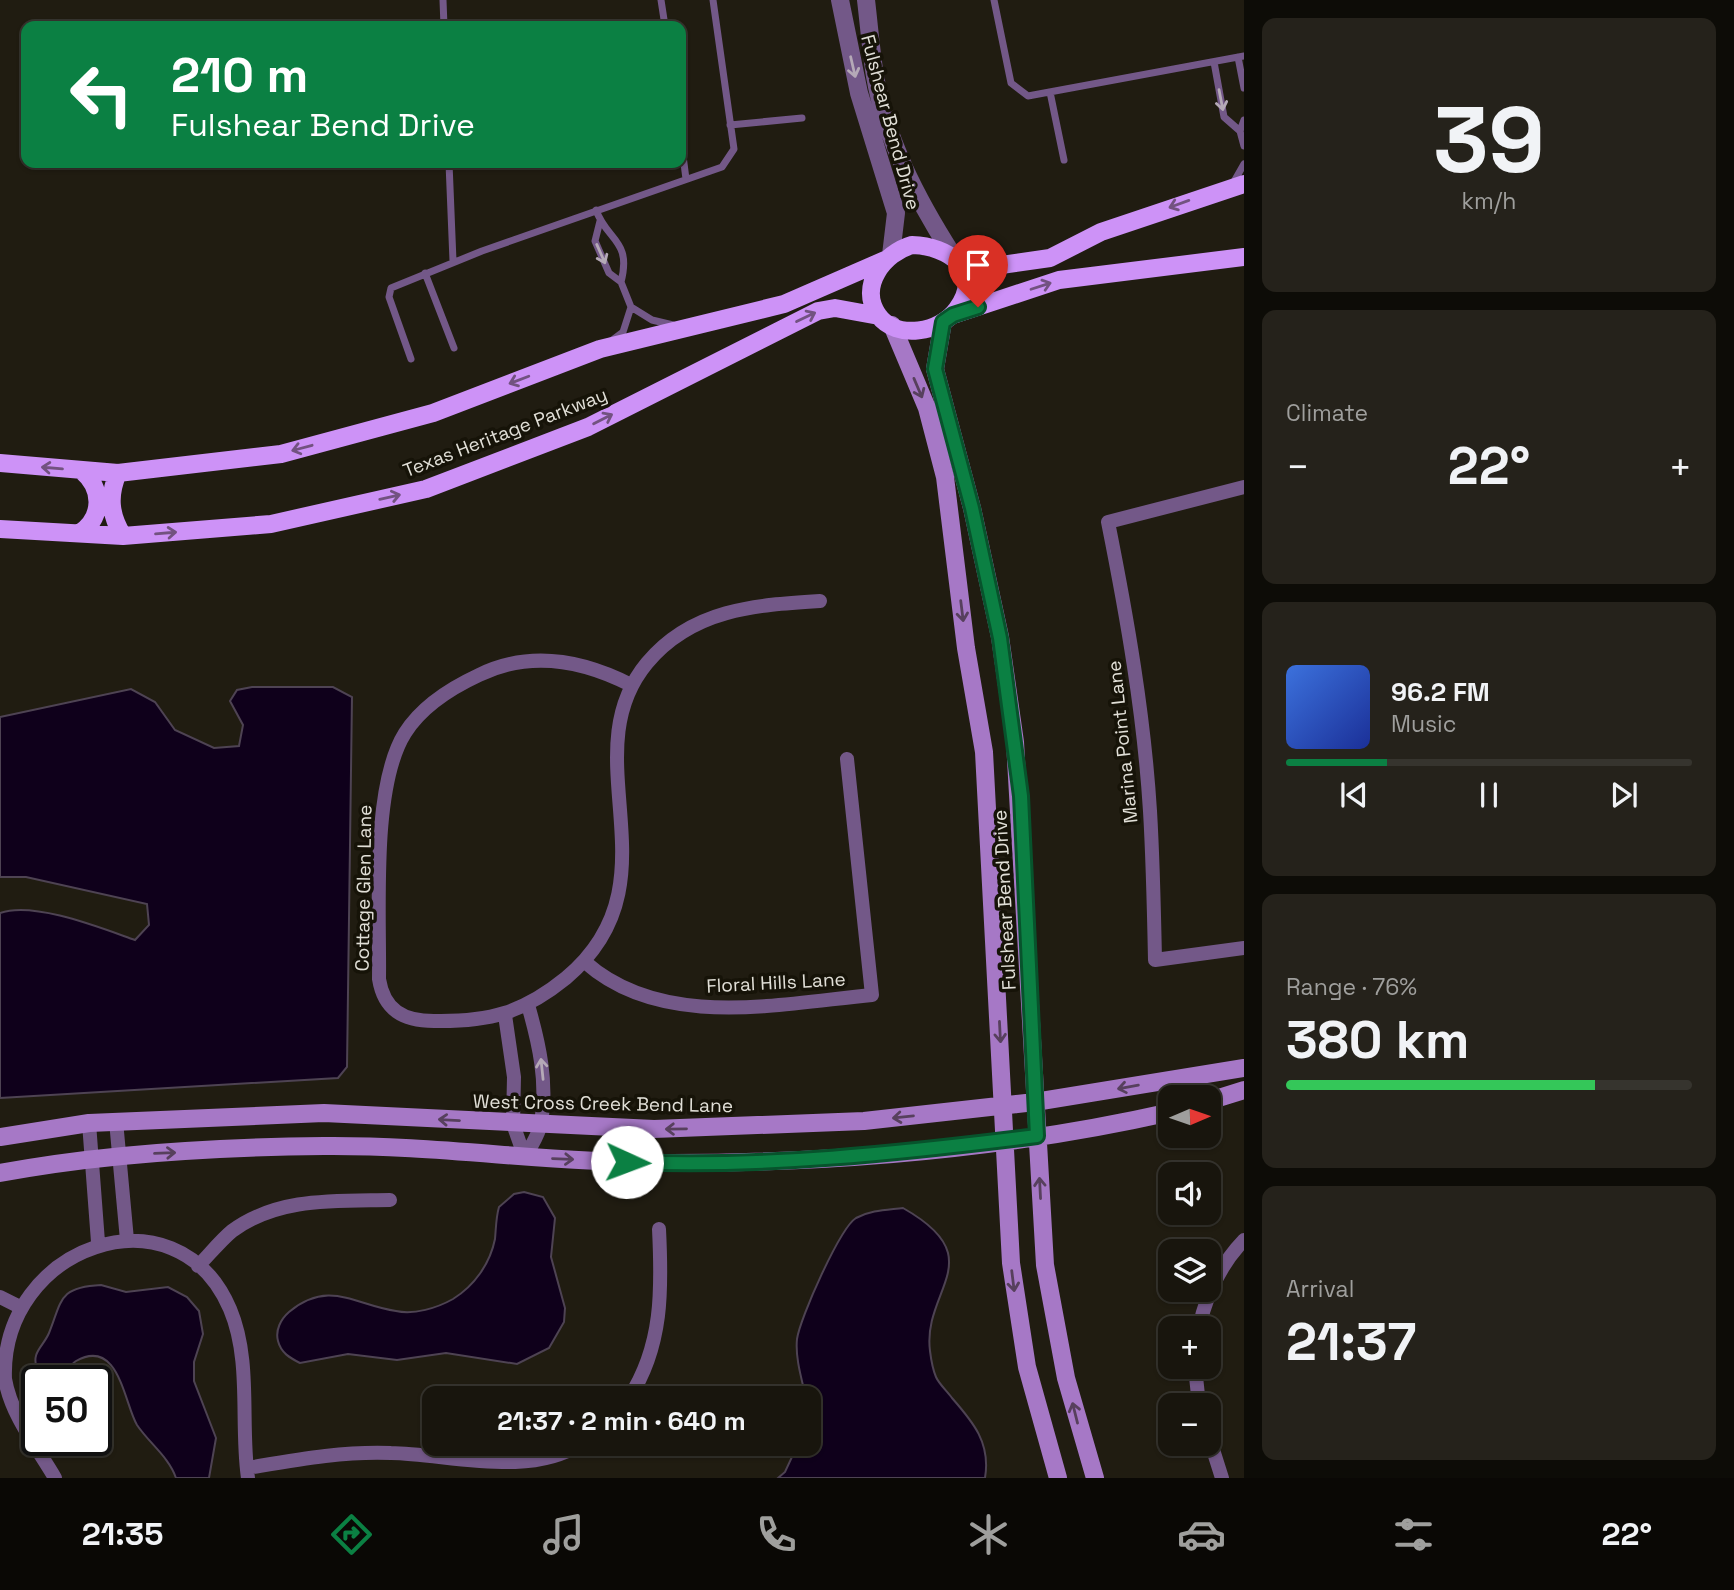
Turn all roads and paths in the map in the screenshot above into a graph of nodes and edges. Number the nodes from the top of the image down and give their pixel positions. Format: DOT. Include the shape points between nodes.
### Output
graph roads {
  1 [pos="443,0"];
  2 [pos="661,0"];
  3 [pos="713,0"];
  4 [pos="840,0"];
  5 [pos="866,0"];
  6 [pos="994,0"];
  7 [pos="444,21"];
  8 [pos="664,21"];
  9 [pos="1241,57"];
  10 [pos="1214,62"];
  11 [pos="1244,88"];
  12 [pos="1050,92"];
  13 [pos="802,118"];
  14 [pos="1244,120"];
  15 [pos="730,125"];
  16 [pos="1240,131"];
  17 [pos="1244,146"];
  18 [pos="1063,160"];
  19 [pos="1244,164"];
  20 [pos="449,168"];
  21 [pos="685,168"];
  22 [pos="686,179"];
  23 [pos="1238,186"];
  24 [pos="596,210"];
  25 [pos="600,221"];
  26 [pos="888,257"];
  27 [pos="955,257"];
  28 [pos="1244,257"];
  29 [pos="453,261"];
  30 [pos="425,273"];
  31 [pos="621,282"];
  32 [pos="631,307"];
  33 [pos="948,319"];
  34 [pos="886,321"];
  35 [pos="681,327"];
  36 [pos="454,348"];
  37 [pos="600,349"];
  38 [pos="411,359"];
  39 [pos="0,463"];
  40 [pos="82,471"];
  41 [pos="118,473"];
  42 [pos="1244,487"];
  43 [pos="0,529"];
  44 [pos="80,533"];
  45 [pos="123,536"];
  46 [pos="820,601"];
  47 [pos="631,685"];
  48 [pos="1016,746"];
  49 [pos="984,752"];
  50 [pos="847,760"];
  51 [pos="1244,948"];
  52 [pos="585,961"];
  53 [pos="528,1005"];
  54 [pos="505,1015"];
  55 [pos="1244,1068"];
  56 [pos="1244,1090"];
  57 [pos="1222,1097"];
  58 [pos="1035,1102"];
  59 [pos="1003,1106"];
  60 [pos="1158,1114"];
  61 [pos="116,1121"];
  62 [pos="89,1123"];
  63 [pos="513,1124"];
  64 [pos="541,1125"];
  65 [pos="1037,1136"];
  66 [pos="0,1137"];
  67 [pos="1004,1140"];
  68 [pos="119,1155"];
  69 [pos="91,1158"];
  70 [pos="525,1158"];
  71 [pos="0,1173"];
  72 [pos="390,1200"];
  73 [pos="659,1229"];
  74 [pos="127,1240"];
  75 [pos="1244,1240"];
  76 [pos="98,1242"];
  77 [pos="198,1266"];
  78 [pos="0,1297"];
  79 [pos="16,1305"];
  80 [pos="1202,1316"];
  81 [pos="637,1386"];
  82 [pos="422,1455"];
  83 [pos="428,1456"];
  84 [pos="543,1456"];
  85 [pos="1215,1456"];
  86 [pos="248,1473"];
  87 [pos="55,1478"];
  88 [pos="1058,1478"];
  89 [pos="1094,1478"];
  90 [pos="1222,1478"];
  1 -- 7 [label="lane"];
  2 -- 8 [label="lane"];
  3 -- 15 [label="lane"];
  4 -- 26 [label="street, Fulshear Bend Drive, one-way" via="859,93 896,213"];
  5 -- 27 [label="street, Fulshear Bend Drive" via="875,77 893,141 915,193"];
  6 -- 12 [label="lane" via="1011,83 1028,96"];
  9 -- 10 [label="lane"];
  9 -- 11 [label="lane"];
  10 -- 12 [label="lane"];
  10 -- 16 [label="lane, one-way" via="1224,117"];
  12 -- 18 [label="lane"];
  13 -- 15 [label="lane"];
  14 -- 16 [label="lane"];
  15 -- 22 [label="lane" via="734,149 722,167"];
  16 -- 17 [label="lane"];
  19 -- 23 [label="lane"];
  20 -- 29 [label="lane"];
  21 -- 22 [label="lane"];
  22 -- 24 [label="lane"];
  23 -- 27 [label="main road, one-way" via="1101,232 1050,258 987,267"];
  24 -- 25 [label="lane"];
  24 -- 29 [label="lane"];
  25 -- 31 [label="lane" via="615,234 626,263"];
  25 -- 31 [label="lane, one-way" via="595,241 609,273"];
  26 -- 27 [label="main road" via="912,245"];
  26 -- 34 [label="main road" via="872,294"];
  26 -- 35 [label="main road" via="784,304"];
  27 -- 33 [label="main road" via="964,272 965,291"];
  33 -- 28 [label="main road, one-way" via="1059,280"];
  29 -- 30 [label="lane"];
  30 -- 36 [label="lane"];
  30 -- 38 [label="lane" via="391,288 389,297"];
  31 -- 32 [label="lane"];
  32 -- 35 [label="lane" via="652,320"];
  32 -- 37 [label="lane" via="623,332"];
  33 -- 34 [label="main road" via="912,331"];
  33 -- 48 [label="main road, Fulshear Bend Drive" via="935,369 1000,638"];
  45 -- 34 [label="main road, Texas Heritage Parkway, one-way" via="271,524 426,489 588,427 818,311 835,308"];
  34 -- 49 [label="main road, Fulshear Bend Drive, one-way" via="927,408 944,477"];
  35 -- 37 [label="main road"];
  37 -- 41 [label="main road, one-way" via="433,413 281,454"];
  40 -- 39 [label="main road, one-way"];
  40 -- 41 [label="main road"];
  40 -- 44 [label="main road" via="96,489 98,505 90,524"];
  41 -- 45 [label="main road" via="111,503"];
  42 -- 51 [label="street, Marina Point Lane" via="1108,522 1140,713 1150,811 1155,960"];
  43 -- 44 [label="main road, Texas Heritage Parkway"];
  44 -- 45 [label="main road, Texas Heritage Parkway"];
  46 -- 47 [label="street" via="729,610 696,622 647,662"];
  47 -- 52 [label="street" via="617,742 622,883 613,916"];
  47 -- 54 [label="street, Cottage Glen Lane" via="602,670 548,659 489,670 456,686 426,709 405,733 389,769 382,806 382,995 400,1016 419,1021 459,1022"];
  48 -- 49 [label="main road"];
  48 -- 58 [label="main road, Fulshear Bend Drive"];
  49 -- 59 [label="main road, Fulshear Bend Drive, one-way"];
  50 -- 52 [label="street, Floral Hills Lane" via="872,995 768,1005 660,1002 606,980"];
  52 -- 53 [label="street"];
  53 -- 54 [label="street"];
  64 -- 53 [label="street, one-way" via="539,1043"];
  54 -- 63 [label="street" via="514,1077"];
  55 -- 58 [label="main road, West Cross Creek Bend Lane, one-way"];
  56 -- 57 [label="main road"];
  58 -- 59 [label="main road, West Cross Creek Bend Lane"];
  58 -- 65 [label="main road, Fulshear Bend Drive"];
  59 -- 64 [label="main road, West Cross Creek Bend Lane, one-way" via="757,1127"];
  59 -- 67 [label="main road, Fulshear Bend Drive"];
  60 -- 65 [label="main road"];
  61 -- 62 [label="main road, West Cross Creek Bend Lane"];
  63 -- 61 [label="main road, West Cross Creek Bend Lane, one-way" via="324,1113"];
  61 -- 68 [label="street"];
  62 -- 66 [label="main road, West Cross Creek Bend Lane"];
  62 -- 69 [label="street"];
  63 -- 64 [label="main road, West Cross Creek Bend Lane"];
  63 -- 70 [label="street"];
  64 -- 70 [label="street"];
  65 -- 67 [label="main road"];
  89 -- 65 [label="main road, Fulshear Bend Drive, one-way" via="1050,1298"];
  70 -- 67 [label="main road, one-way" via="762,1162"];
  67 -- 88 [label="main road, Fulshear Bend Drive, one-way" via="1016,1301 1027,1367"];
  68 -- 69 [label="main road"];
  68 -- 70 [label="main road, one-way" via="326,1146"];
  68 -- 74 [label="street"];
  69 -- 71 [label="main road"];
  69 -- 76 [label="street"];
  72 -- 77 [label="street" via="283,1207 232,1231"];
  73 -- 81 [label="street" via="660,1316 654,1347"];
  74 -- 76 [label="street"];
  74 -- 77 [label="street" via="179,1253"];
  75 -- 80 [label="street" via="1224,1264"];
  76 -- 79 [label="street" via="57,1262"];
  77 -- 86 [label="street" via="224,1298 237,1333"];
  78 -- 79 [label="street"];
  79 -- 87 [label="street" via="4,1350 5,1379 16,1412"];
  82 -- 86 [label="street" via="344,1453"];
  83 -- 84 [label="street" via="483,1462"];
  85 -- 90 [label="street"];
}
